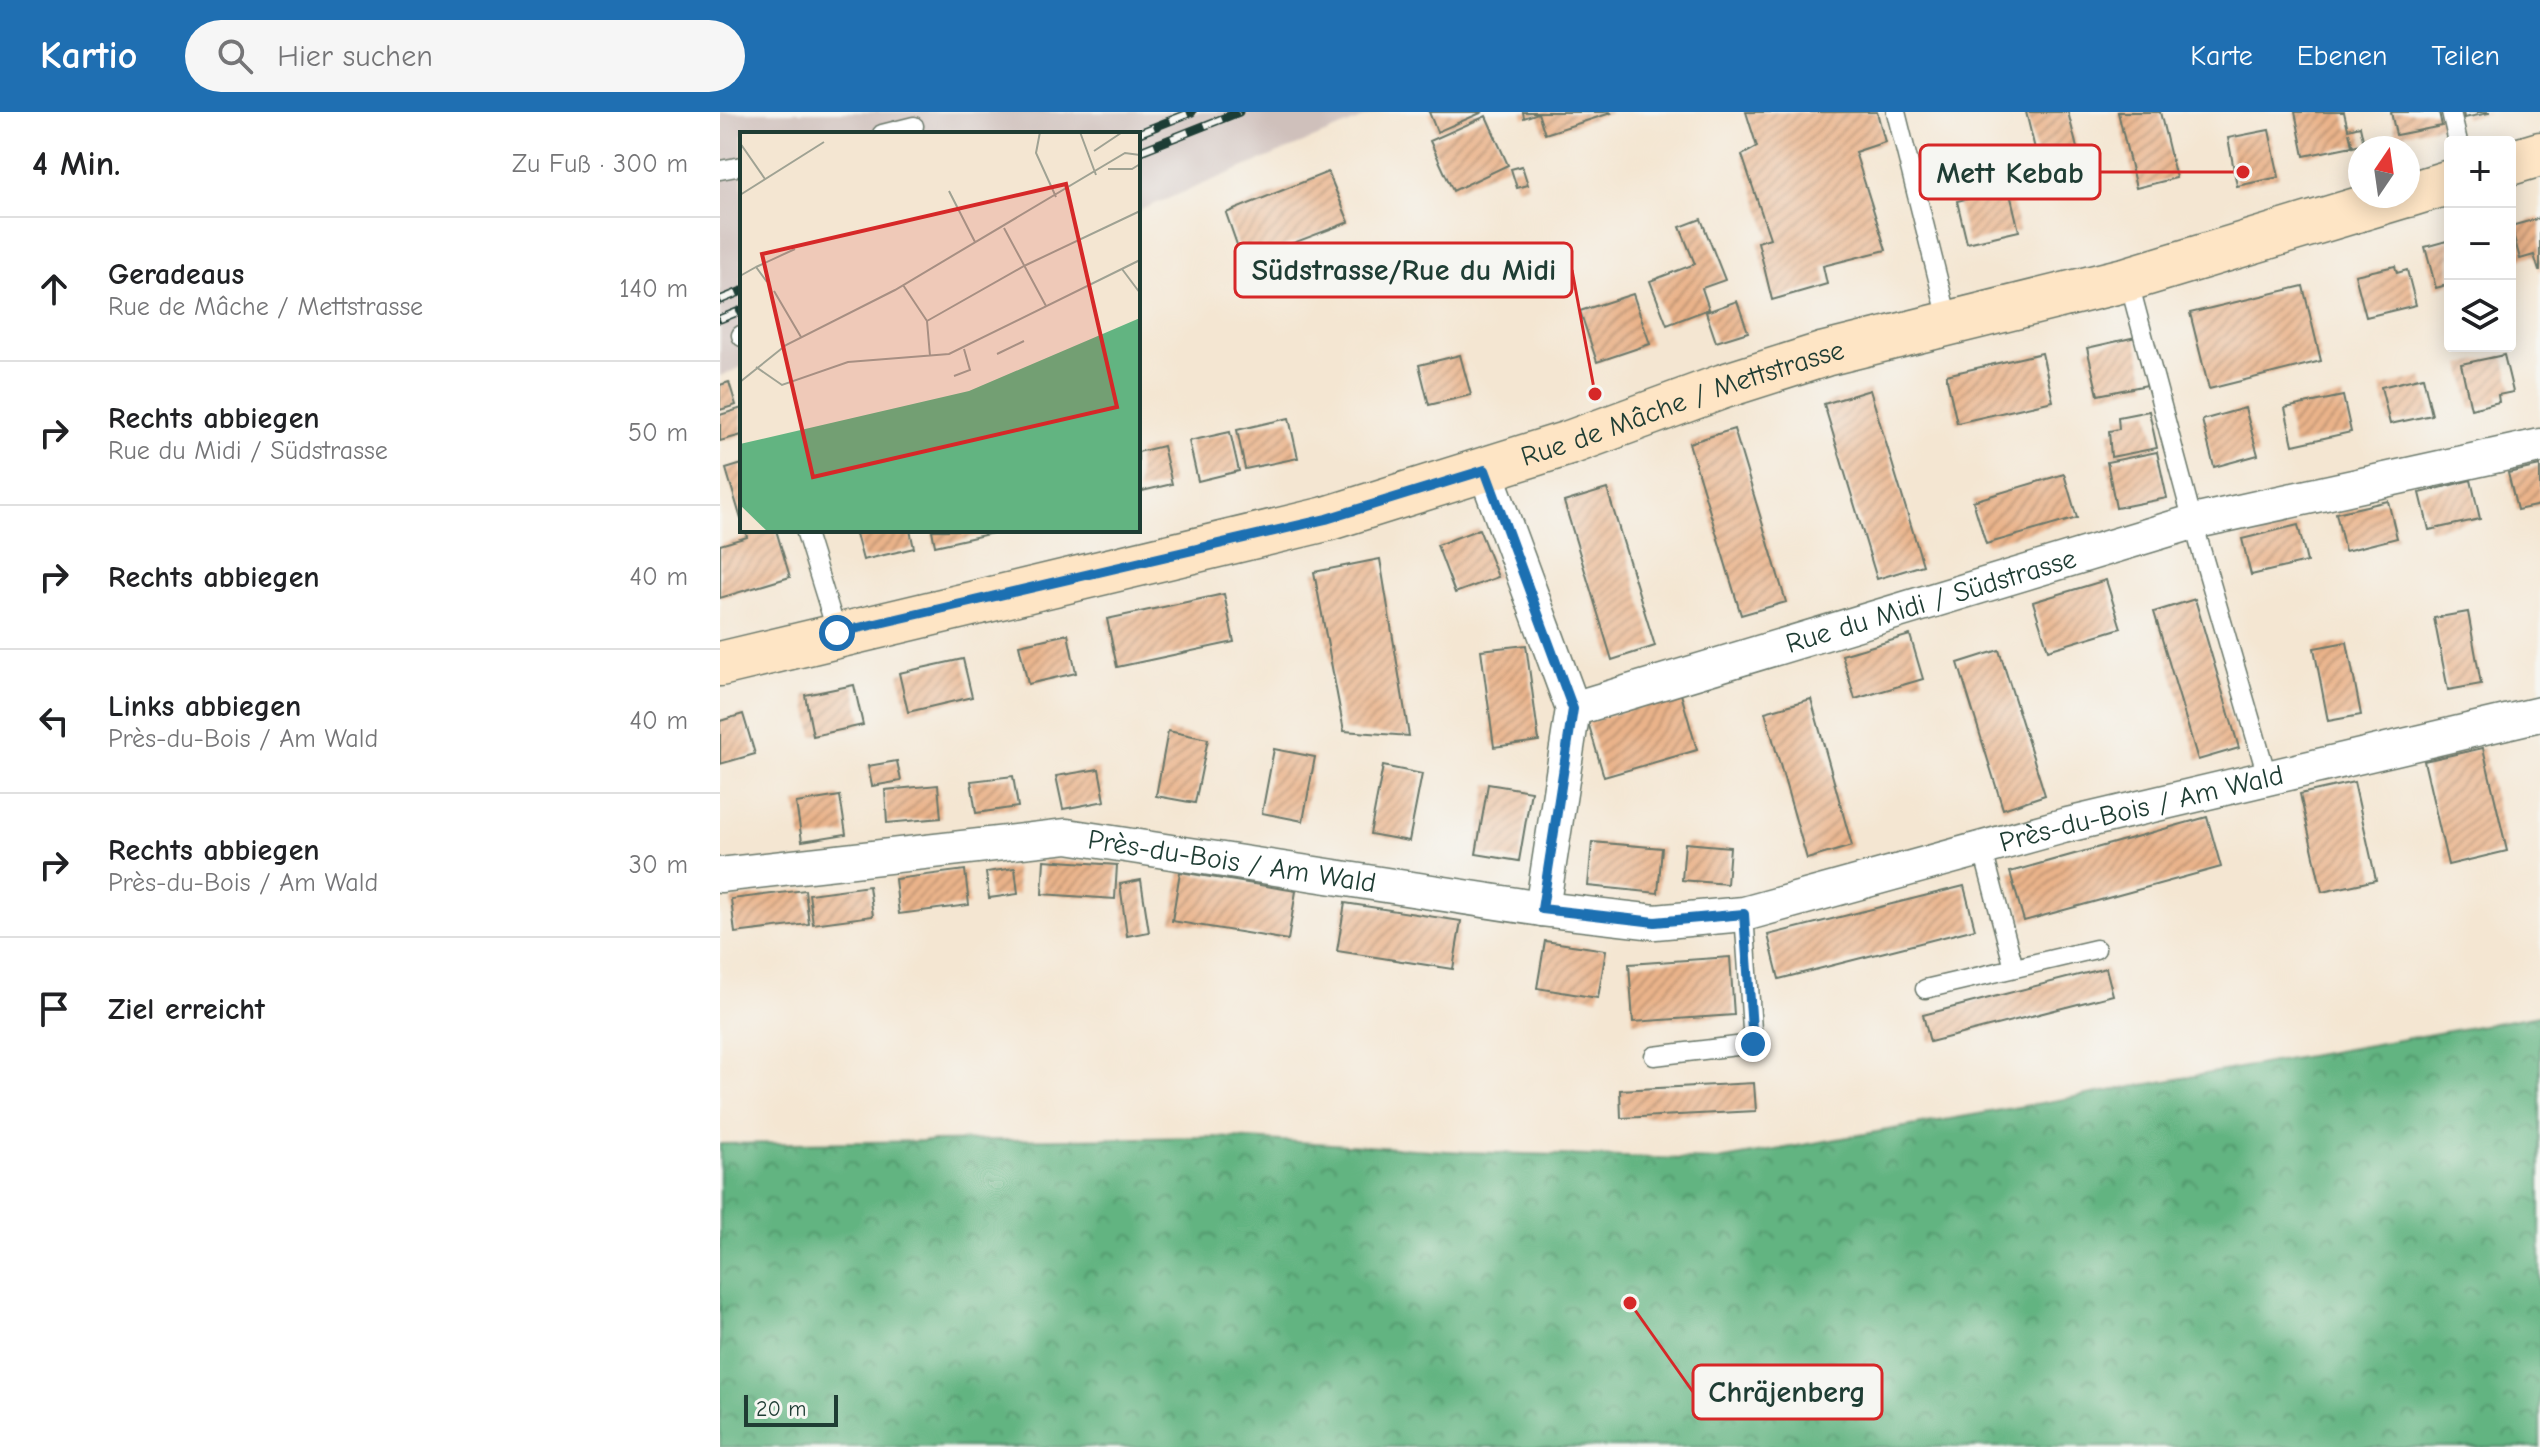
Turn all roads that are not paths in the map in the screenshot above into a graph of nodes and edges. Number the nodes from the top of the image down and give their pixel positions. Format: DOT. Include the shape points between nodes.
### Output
graph roads {
  1 [pos="1896,112"];
  2 [pos="2451,112"];
  3 [pos="914,126"];
  4 [pos="890,132"];
  5 [pos="2457,136"];
  6 [pos="2540,154"];
  7 [pos="2516,161"];
  8 [pos="740,166"];
  9 [pos="720,170"];
  10 [pos="2444,184"];
  11 [pos="2420,191"];
  12 [pos="2363,208"];
  13 [pos="2128,279"];
  14 [pos="1949,323"];
  15 [pos="2540,446"];
  16 [pos="1485,470"];
  17 [pos="2193,522"];
  18 [pos="806,532"];
  19 [pos="837,633"];
  20 [pos="720,664"];
  21 [pos="1573,709"];
  22 [pos="2540,714"];
  23 [pos="2267,776"];
  24 [pos="1982,847"];
  25 [pos="720,875"];
  26 [pos="1542,909"];
  27 [pos="1744,914"];
  28 [pos="2096,949"];
  29 [pos="2014,968"];
  30 [pos="1925,989"];
  31 [pos="1654,1056"];
  1 -- 14 [label="lane"];
  2 -- 5 [label="lane"];
  3 -- 4 [label="lane"];
  6 -- 7 [label="main road"];
  8 -- 9 [label="lane"];
  10 -- 11 [label="main road, Rue de Mâche / Mettstrasse"];
  12 -- 13 [label="main road, Rue de Mâche / Mettstrasse"];
  13 -- 14 [label="main road, Rue de Mâche / Mettstrasse"];
  13 -- 17 [label="lane"];
  14 -- 16 [label="main road, Rue de Mâche / Mettstrasse" via="1763,373"];
  15 -- 17 [label="street, Rue du Midi / Südstrasse"];
  16 -- 19 [label="main road, Rue de Mâche / Mettstrasse" via="1326,519"];
  16 -- 21 [label="street"];
  17 -- 21 [label="street, Rue du Midi / Südstrasse"];
  17 -- 23 [label="lane"];
  18 -- 19 [label="lane"];
  19 -- 20 [label="main road, Rue de Mâche / Mettstrasse"];
  21 -- 26 [label="street"];
  22 -- 23 [label="street, Près-du-Bois / Am Wald"];
  23 -- 24 [label="street, Près-du-Bois / Am Wald"];
  24 -- 27 [label="street, Près-du-Bois / Am Wald"];
  24 -- 29 [label="lane"];
  25 -- 26 [label="street, Près-du-Bois / Am Wald" via="1067,836"];
  26 -- 27 [label="street, Près-du-Bois / Am Wald" via="1655,922"];
  27 -- 31 [label="lane" via="1753,1044"];
  28 -- 29 [label="lane"];
  29 -- 30 [label="lane"];
}
